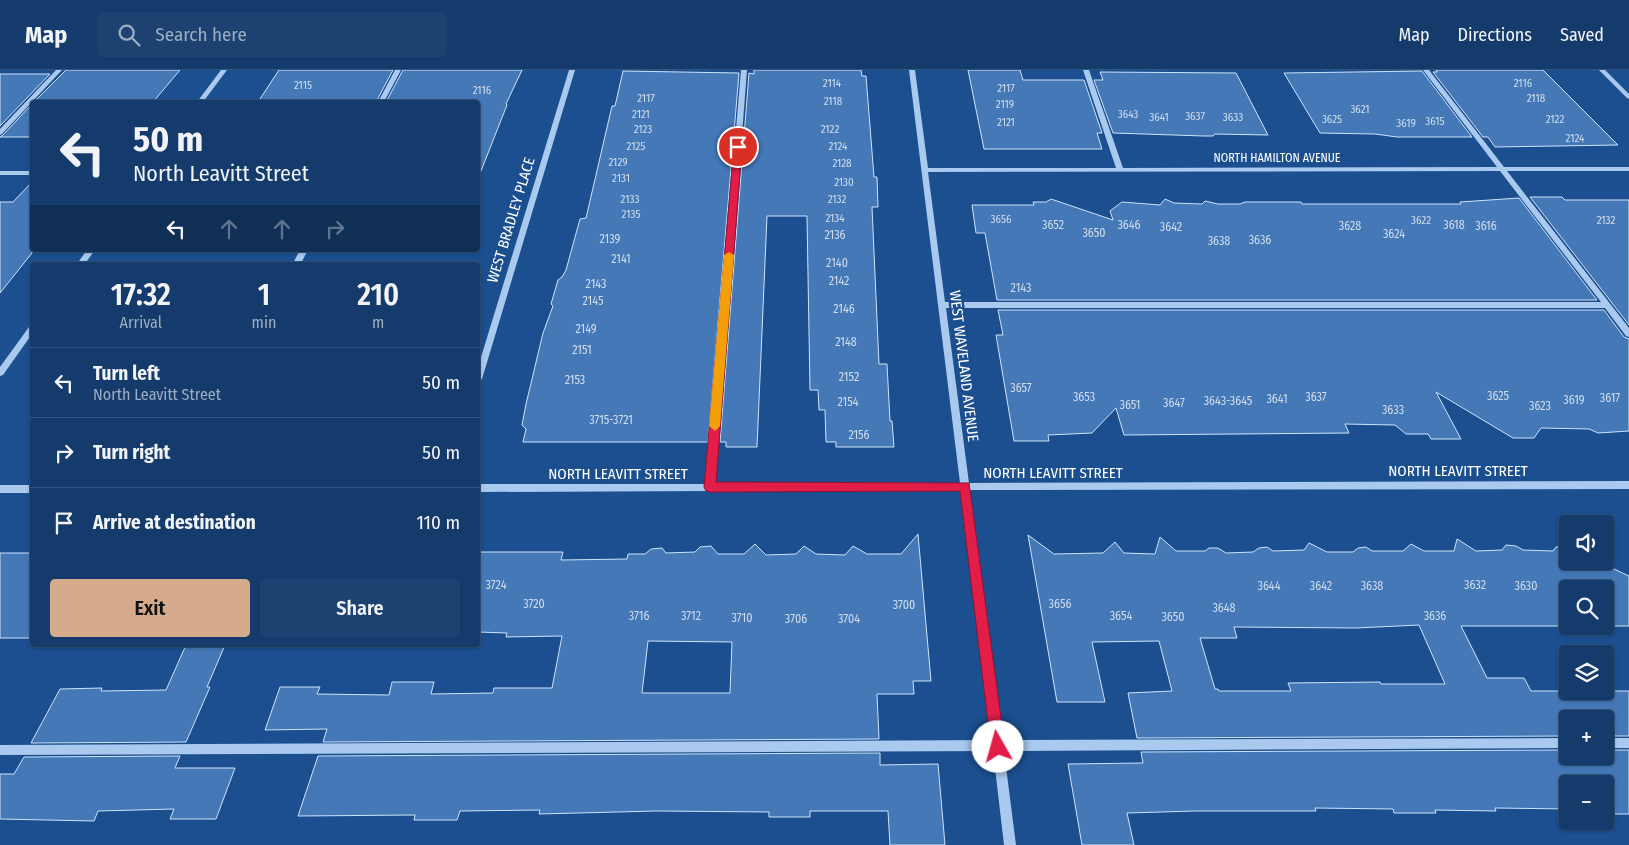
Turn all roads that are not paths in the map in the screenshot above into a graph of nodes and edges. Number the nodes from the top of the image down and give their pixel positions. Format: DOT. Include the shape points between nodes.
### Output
graph roads {
  1 [pos="59,70"];
  2 [pos="224,70"];
  3 [pos="398,70"];
  4 [pos="572,70"];
  5 [pos="744,70"];
  6 [pos="912,70"];
  7 [pos="1086,70"];
  8 [pos="1426,70"];
  9 [pos="1602,70"];
  10 [pos="1629,97"];
  11 [pos="30,100"];
  12 [pos="30,100"];
  13 [pos="202,100"];
  14 [pos="383,100"];
  15 [pos="0,132"];
  16 [pos="1629,168"];
  17 [pos="1502,169"];
  18 [pos="925,170"];
  19 [pos="1120,170"];
  20 [pos="0,173"];
  21 [pos="30,173"];
  22 [pos="1606,304"];
  23 [pos="942,305"];
  24 [pos="30,332"];
  25 [pos="1629,334"];
  26 [pos="480,372"];
  27 [pos="0,373"];
  28 [pos="1629,485"];
  29 [pos="710,487"];
  30 [pos="965,487"];
  31 [pos="480,488"];
  32 [pos="0,489"];
  33 [pos="30,489"];
  34 [pos="1559,743"];
  35 [pos="1614,743"];
  36 [pos="1629,743"];
  37 [pos="998,747"];
  38 [pos="0,750"];
  39 [pos="1010,845"];
  1 -- 11 [label="street"];
  2 -- 13 [label="street"];
  3 -- 14 [label="street"];
  4 -- 26 [label="street, WEST BRADLEY PLACE"];
  5 -- 29 [label="street"];
  6 -- 18 [label="street, WEST WAVELAND AVENUE"];
  7 -- 19 [label="street"];
  8 -- 17 [label="street"];
  9 -- 10 [label="street"];
  12 -- 15 [label="street"];
  16 -- 17 [label="street, NORTH HAMILTON AVENUE"];
  17 -- 19 [label="street, NORTH HAMILTON AVENUE"];
  17 -- 22 [label="street"];
  18 -- 19 [label="street, NORTH HAMILTON AVENUE"];
  18 -- 23 [label="street, WEST WAVELAND AVENUE"];
  20 -- 21 [label="street"];
  22 -- 23 [label="street"];
  22 -- 25 [label="street"];
  23 -- 30 [label="street, WEST WAVELAND AVENUE"];
  24 -- 27 [label="street"];
  28 -- 30 [label="street, NORTH LEAVITT STREET"];
  29 -- 30 [label="street, NORTH LEAVITT STREET"];
  29 -- 31 [label="street, NORTH LEAVITT STREET"];
  30 -- 37 [label="street, WEST WAVELAND AVENUE"];
  32 -- 33 [label="street"];
  34 -- 37 [label="street"];
  35 -- 36 [label="street"];
  37 -- 38 [label="street"];
  37 -- 39 [label="street, WEST WAVELAND AVENUE"];
}
